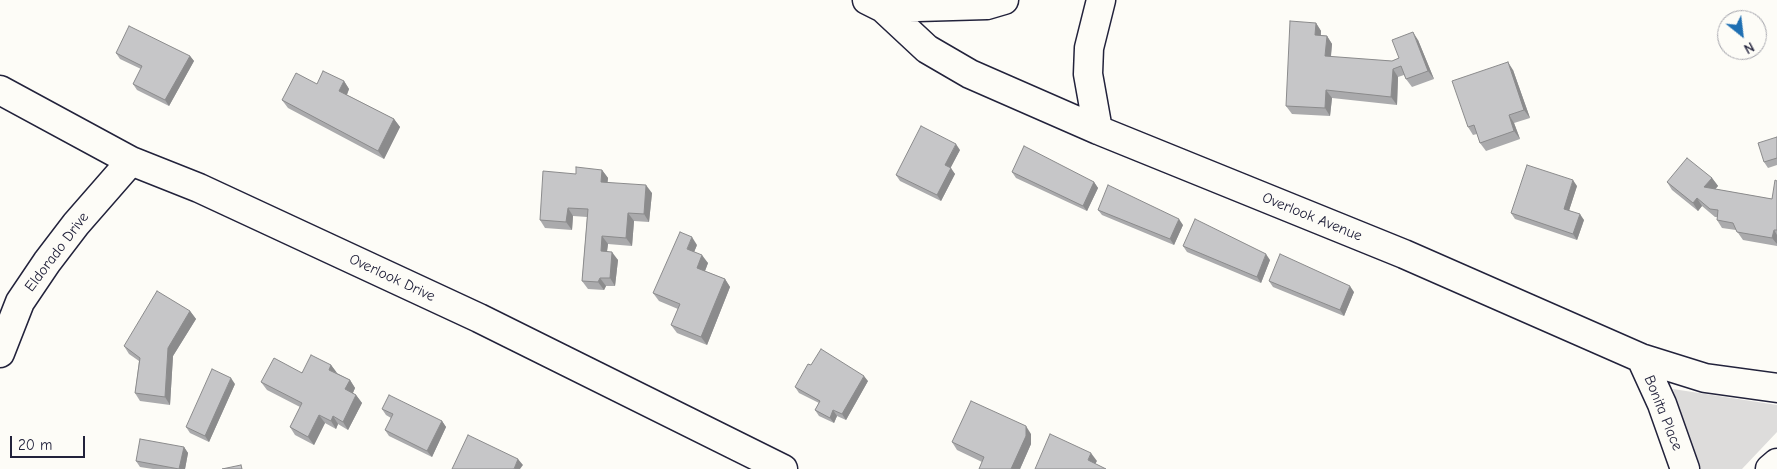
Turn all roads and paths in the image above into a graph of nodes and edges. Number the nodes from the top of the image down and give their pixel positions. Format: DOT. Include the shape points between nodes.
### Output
graph roads {
  1 [pos="1004,0"];
  2 [pos="1100,0"];
  3 [pos="875,4"];
  4 [pos="0,90"];
  5 [pos="1098,130"];
  6 [pos="131,160"];
  7 [pos="0,353"];
  8 [pos="1641,358"];
  9 [pos="1777,388"];
  10 [pos="1777,463"];
  11 [pos="784,469"];
  12 [pos="1685,469"];
  13 [pos="1770,469"];
  1 -- 3 [label="street" via="987,5"];
  2 -- 5 [label="street" via="1089,48"];
  3 -- 5 [label="street, Overlook Avenue" via="927,49 970,74"];
  4 -- 6 [label="street, Overlook Drive"];
  5 -- 8 [label="street, Overlook Avenue" via="1404,254"];
  6 -- 7 [label="street, Eldorado Drive" via="76,224 20,302"];
  6 -- 11 [label="street, Overlook Drive" via="199,188 478,318"];
  8 -- 9 [label="street, Overlook Avenue" via="1705,378"];
  8 -- 12 [label="street, Bonita Place" via="1662,404"];
  10 -- 13 [label="street"];
}
